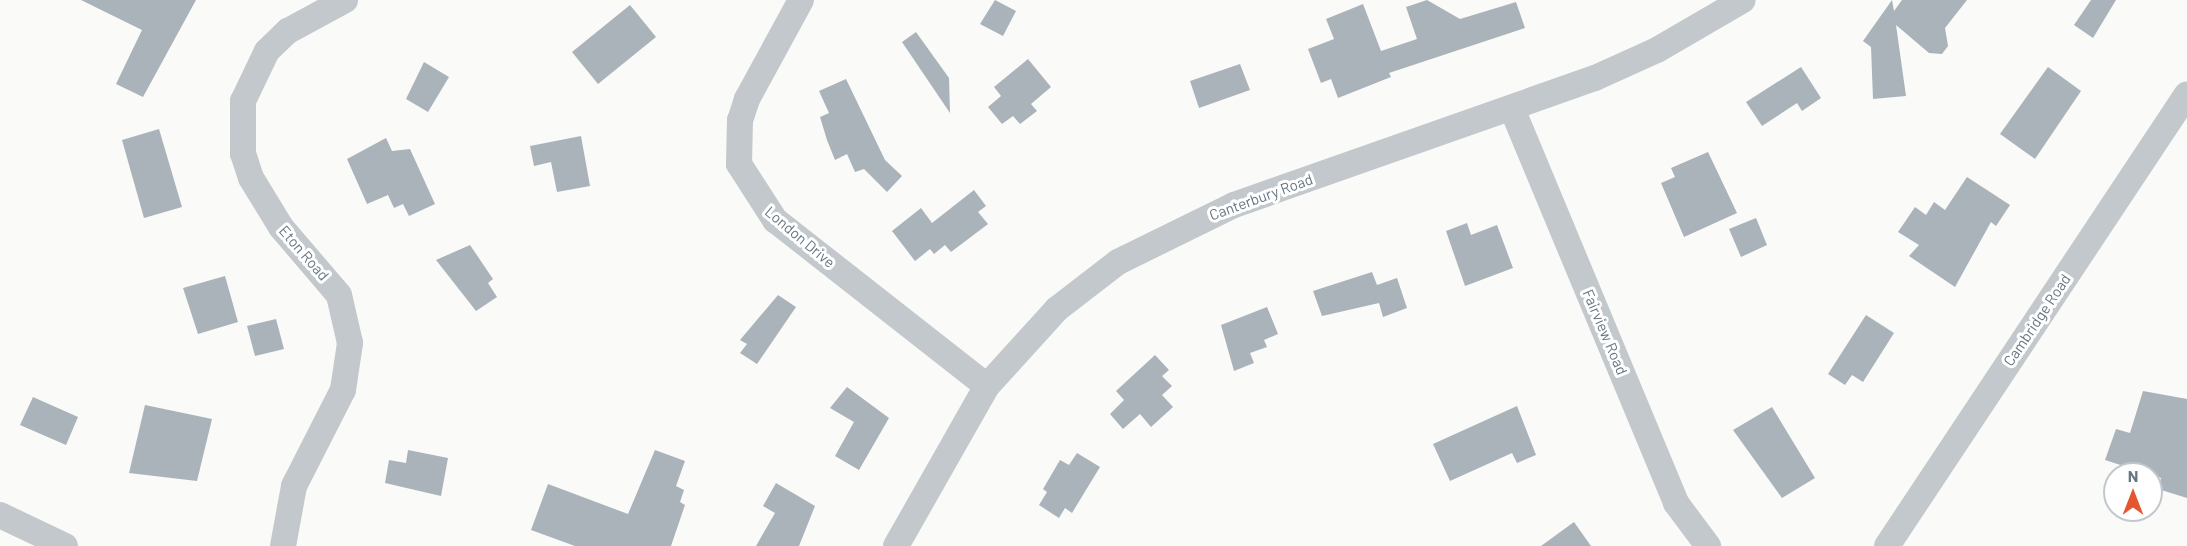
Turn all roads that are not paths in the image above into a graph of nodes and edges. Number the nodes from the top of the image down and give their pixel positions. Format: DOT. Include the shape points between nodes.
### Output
graph roads {
  1 [pos="345,0"];
  2 [pos="801,0"];
  3 [pos="1743,0"];
  4 [pos="2187,94"];
  5 [pos="1513,111"];
  6 [pos="987,386"];
  7 [pos="0,515"];
  8 [pos="64,546"];
  9 [pos="283,546"];
  10 [pos="896,546"];
  11 [pos="1708,546"];
  12 [pos="1887,546"];
  1 -- 9 [label="street, Eton Road" via="288,31 267,51 243,101 243,154 251,178 281,227 339,295 350,343 343,390 294,486"];
  2 -- 6 [label="street, London Drive" via="740,120 737,144 744,174 775,220"];
  3 -- 5 [label="street, Canterbury Road" via="1658,50"];
  4 -- 12 [label="street, Cambridge Road"];
  5 -- 6 [label="street, Canterbury Road" via="1234,205 1155,241 1057,309"];
  5 -- 11 [label="street, Fairview Road" via="1676,503"];
  6 -- 10 [label="street, Canterbury Road"];
  7 -- 8 [label="street"];
}
